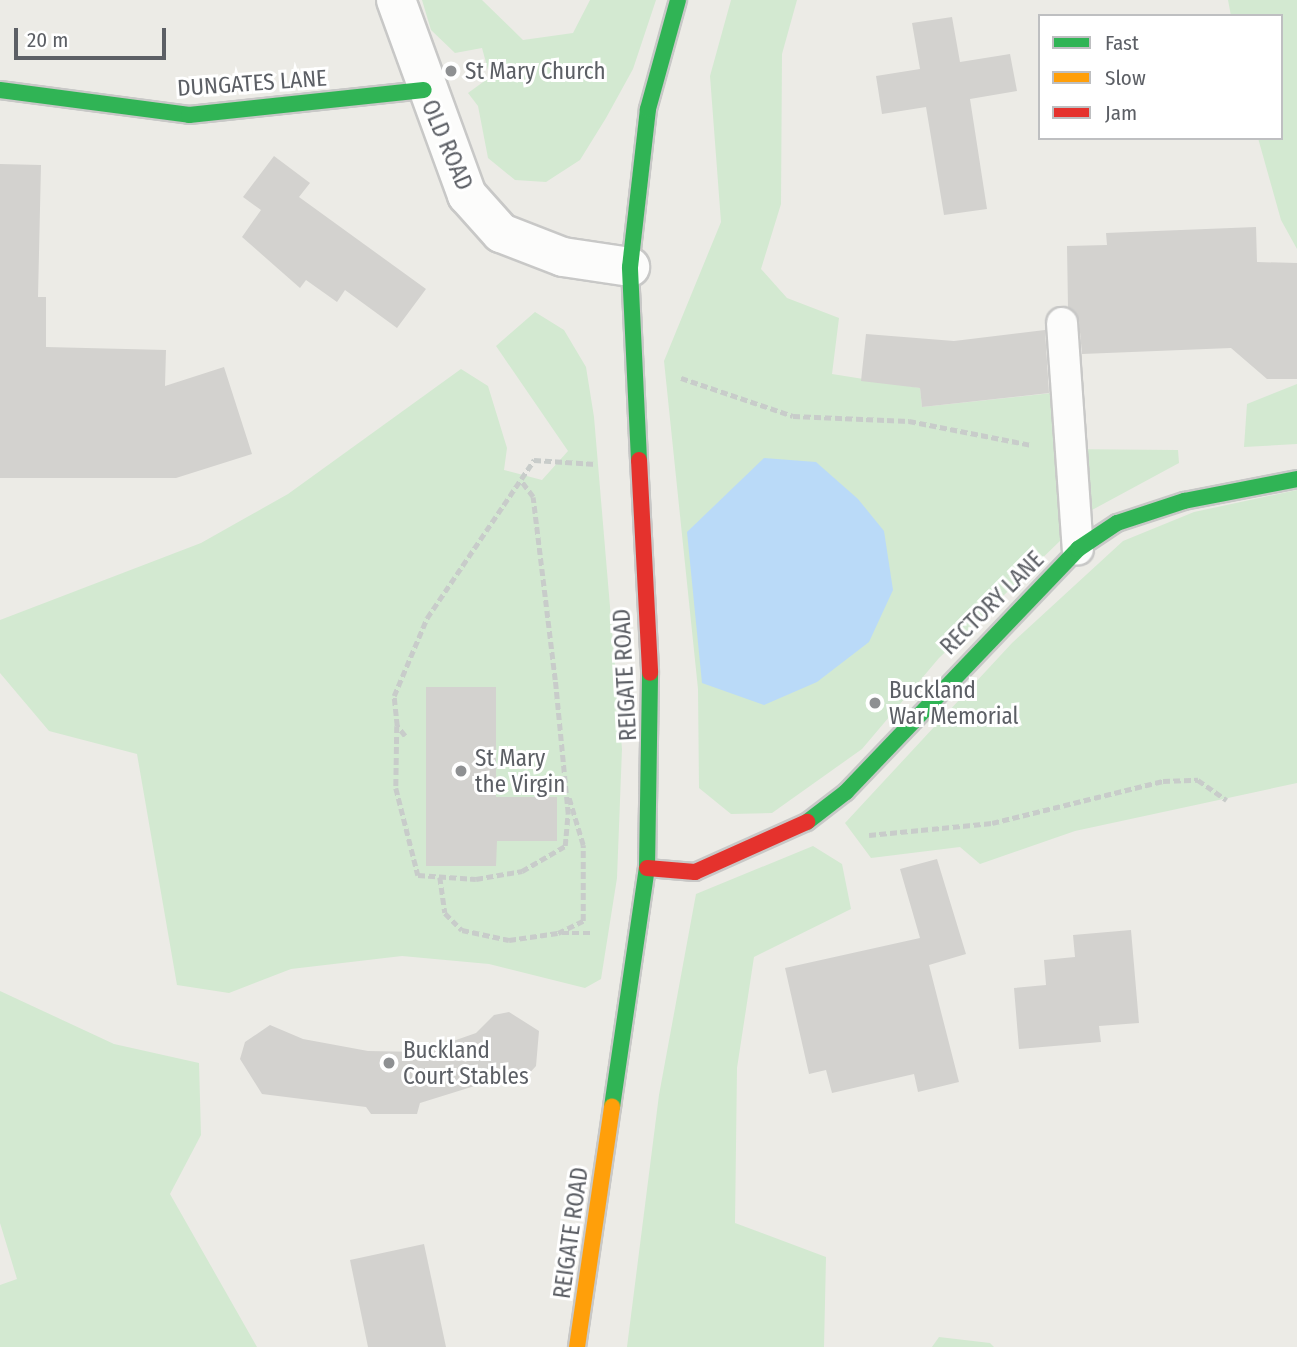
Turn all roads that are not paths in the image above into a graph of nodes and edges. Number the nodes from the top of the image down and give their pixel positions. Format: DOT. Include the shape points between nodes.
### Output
graph roads {
  1 [pos="396,0"];
  2 [pos="678,0"];
  3 [pos="0,90"];
  4 [pos="424,90"];
  5 [pos="630,267"];
  6 [pos="1062,323"];
  7 [pos="1297,479"];
  8 [pos="1078,549"];
  9 [pos="647,868"];
  10 [pos="577,1347"];
  1 -- 4 [label="street, OLD ROAD"];
  2 -- 5 [label="main road, REIGATE ROAD" via="648,109"];
  3 -- 4 [label="main road, DUNGATES LANE" via="190,115"];
  4 -- 5 [label="street, OLD ROAD" via="467,195 501,233 563,257"];
  5 -- 9 [label="main road, REIGATE ROAD" via="631,367 653,740"];
  6 -- 8 [label="lane"];
  7 -- 8 [label="main road, RECTORY LANE" via="1184,501 1117,523"];
  8 -- 9 [label="main road, RECTORY LANE" via="846,792 795,831 695,872"];
  9 -- 10 [label="main road, REIGATE ROAD"];
}
